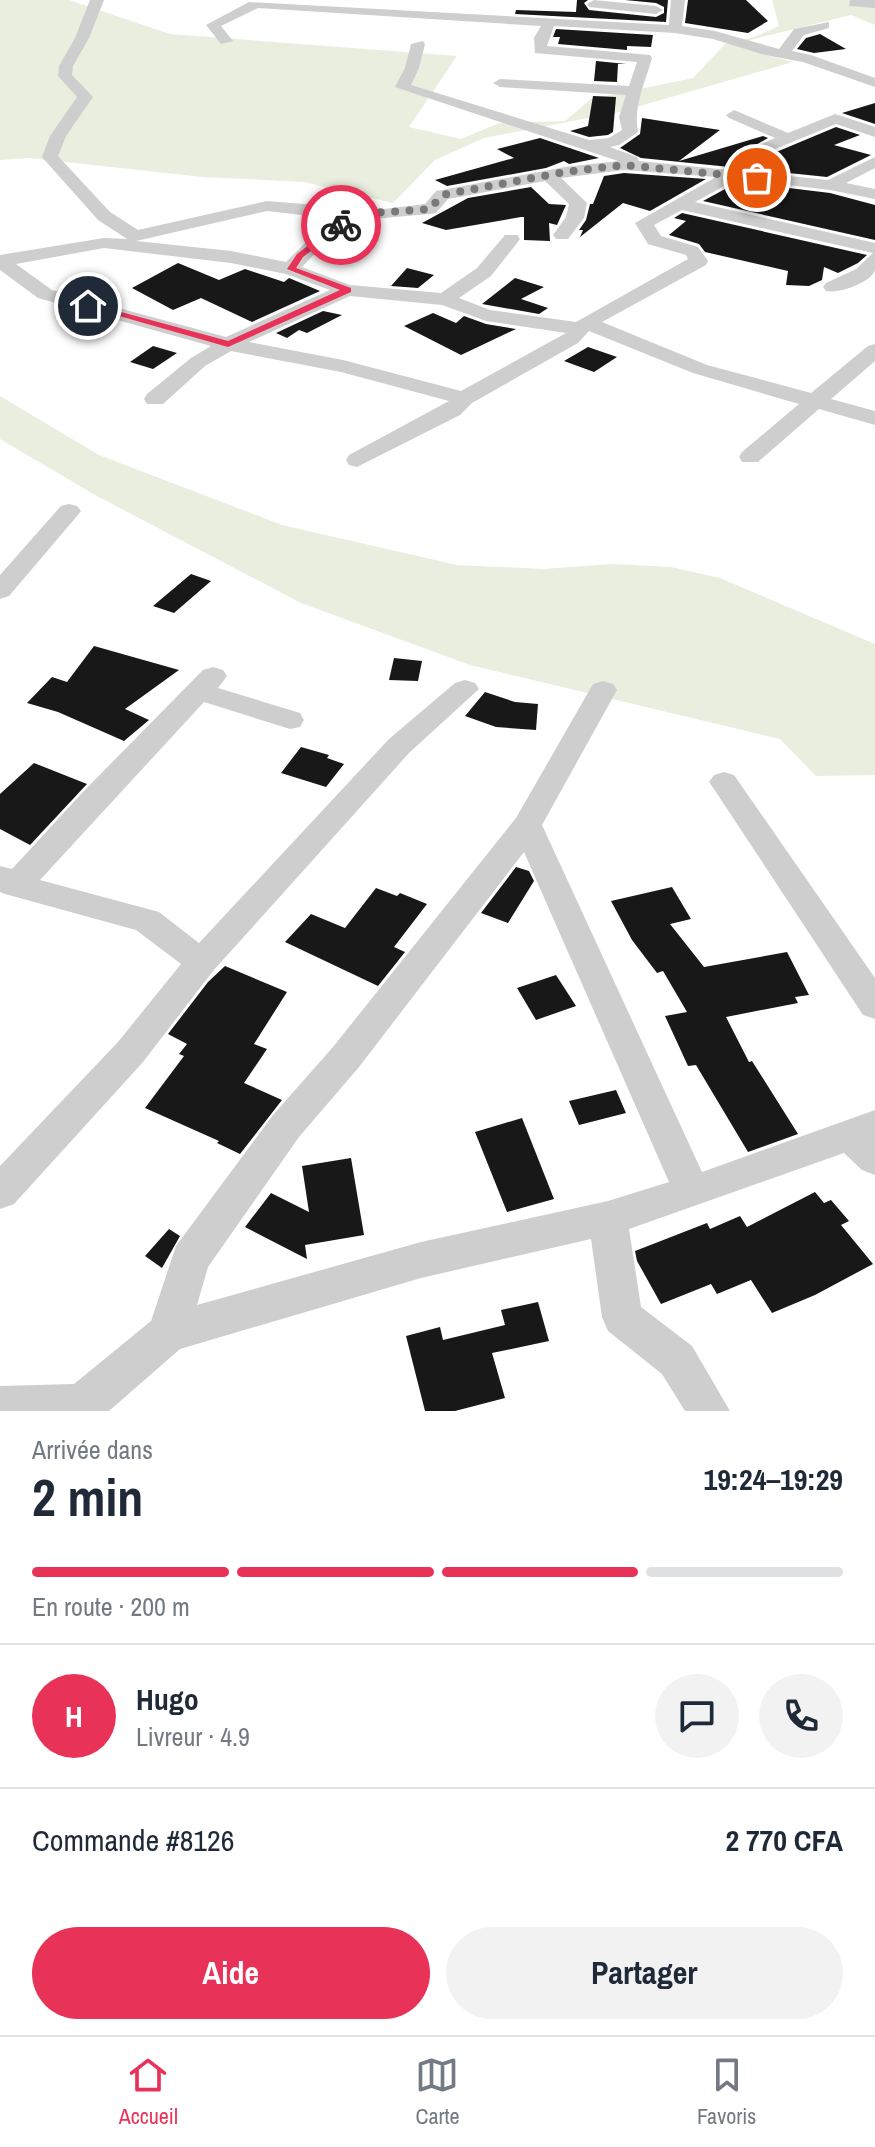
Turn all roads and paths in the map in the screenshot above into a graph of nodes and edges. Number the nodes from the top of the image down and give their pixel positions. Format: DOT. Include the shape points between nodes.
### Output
graph roads {
  1 [pos="97,0"];
  2 [pos="228,2"];
  3 [pos="261,3"];
  4 [pos="854,3"];
  5 [pos="594,4"];
  6 [pos="875,4"];
  7 [pos="677,6"];
  8 [pos="550,22"];
  9 [pos="824,25"];
  10 [pos="675,29"];
  11 [pos="226,41"];
  12 [pos="418,44"];
  13 [pos="782,55"];
  14 [pos="500,83"];
  15 [pos="875,83"];
  16 [pos="637,91"];
  17 [pos="734,115"];
  18 [pos="875,132"];
  19 [pos="787,138"];
  20 [pos="589,145"];
  21 [pos="761,150"];
  22 [pos="875,162"];
  23 [pos="647,166"];
  24 [pos="548,175"];
  25 [pos="733,175"];
  26 [pos="830,185"];
  27 [pos="875,194"];
  28 [pos="679,204"];
  29 [pos="357,214"];
  30 [pos="562,235"];
  31 [pos="511,239"];
  32 [pos="131,242"];
  33 [pos="875,248"];
  34 [pos="0,261"];
  35 [pos="291,269"];
  36 [pos="871,271"];
  37 [pos="833,287"];
  38 [pos="347,290"];
  39 [pos="445,299"];
  40 [pos="583,326"];
  41 [pos="228,344"];
  42 [pos="875,350"];
  43 [pos="464,398"];
  44 [pos="155,399"];
  45 [pos="816,402"];
  46 [pos="875,418"];
  47 [pos="750,457"];
  48 [pos="357,460"];
  49 [pos="69,511"];
  50 [pos="0,591"];
  51 [pos="465,689"];
  52 [pos="603,690"];
  53 [pos="290,720"];
  54 [pos="724,782"];
  55 [pos="527,825"];
  56 [pos="8,882"];
  57 [pos="201,962"];
  58 [pos="875,1005"];
  59 [pos="867,1140"];
  60 [pos="0,1192"];
  61 [pos="692,1192"];
  62 [pos="608,1218"];
  63 [pos="168,1333"];
  64 [pos="0,1407"];
  65 [pos="85,1408"];
  66 [pos="709,1411"];
  1 -- 32 [label="street" via="66,66 65,76 85,97 50,157"];
  2 -- 3 [label="street"];
  3 -- 8 [label="street"];
  3 -- 11 [label="street" via="213,25"];
  4 -- 6 [label="street"];
  5 -- 7 [label="street"];
  7 -- 10 [label="street"];
  8 -- 10 [label="street"];
  8 -- 16 [label="street" via="540,50 645,58"];
  9 -- 13 [label="street" via="799,32"];
  10 -- 13 [label="street"];
  12 -- 20 [label="street" via="402,87"];
  13 -- 15 [label="street" via="806,58"];
  14 -- 16 [label="street"];
  16 -- 20 [label="street" via="627,117 630,132 613,142"];
  17 -- 19 [label="street"];
  18 -- 19 [label="street" via="835,119"];
  19 -- 21 [label="street"];
  20 -- 23 [label="street"];
  22 -- 26 [label="street"];
  23 -- 24 [label="street"];
  23 -- 25 [label="street"];
  24 -- 29 [label="street" via="442,195 430,209"];
  24 -- 30 [label="street" via="578,203 575,218"];
  25 -- 26 [label="street"];
  25 -- 28 [label="street"];
  26 -- 27 [label="street"];
  28 -- 33 [label="street"];
  28 -- 40 [label="street" via="644,223 654,240 692,251 699,261"];
  29 -- 32 [label="street" via="267,206"];
  29 -- 35 [label="street" via="314,243"];
  31 -- 39 [label="street" via="484,272"];
  32 -- 34 [label="street"];
  32 -- 35 [label="street"];
  34 -- 41 [label="street" via="45,294"];
  35 -- 38 [label="street"];
  36 -- 37 [label="street"];
  38 -- 39 [label="street"];
  38 -- 41 [label="street"];
  39 -- 40 [label="street" via="486,315"];
  40 -- 43 [label="street" via="571,339"];
  40 -- 45 [label="street" via="700,369"];
  41 -- 43 [label="street" via="343,366"];
  41 -- 44 [label="street"];
  42 -- 45 [label="street"];
  43 -- 48 [label="street" via="452,410"];
  45 -- 46 [label="street"];
  45 -- 47 [label="street"];
  49 -- 50 [label="street"];
  51 -- 57 [label="street" via="399,746"];
  52 -- 55 [label="street"];
  53 -- 56 [label="street" via="206,684"];
  54 -- 58 [label="street"];
  55 -- 61 [label="street"];
  55 -- 63 [label="street" via="286,1126 190,1259"];
  56 -- 57 [label="street" via="147,921"];
  57 -- 60 [label="street" via="113,1070"];
  59 -- 61 [label="street"];
  61 -- 62 [label="street"];
  62 -- 63 [label="street" via="421,1260"];
  62 -- 66 [label="street" via="622,1317 677,1360"];
  63 -- 65 [label="street"];
  64 -- 65 [label="street"];
}
